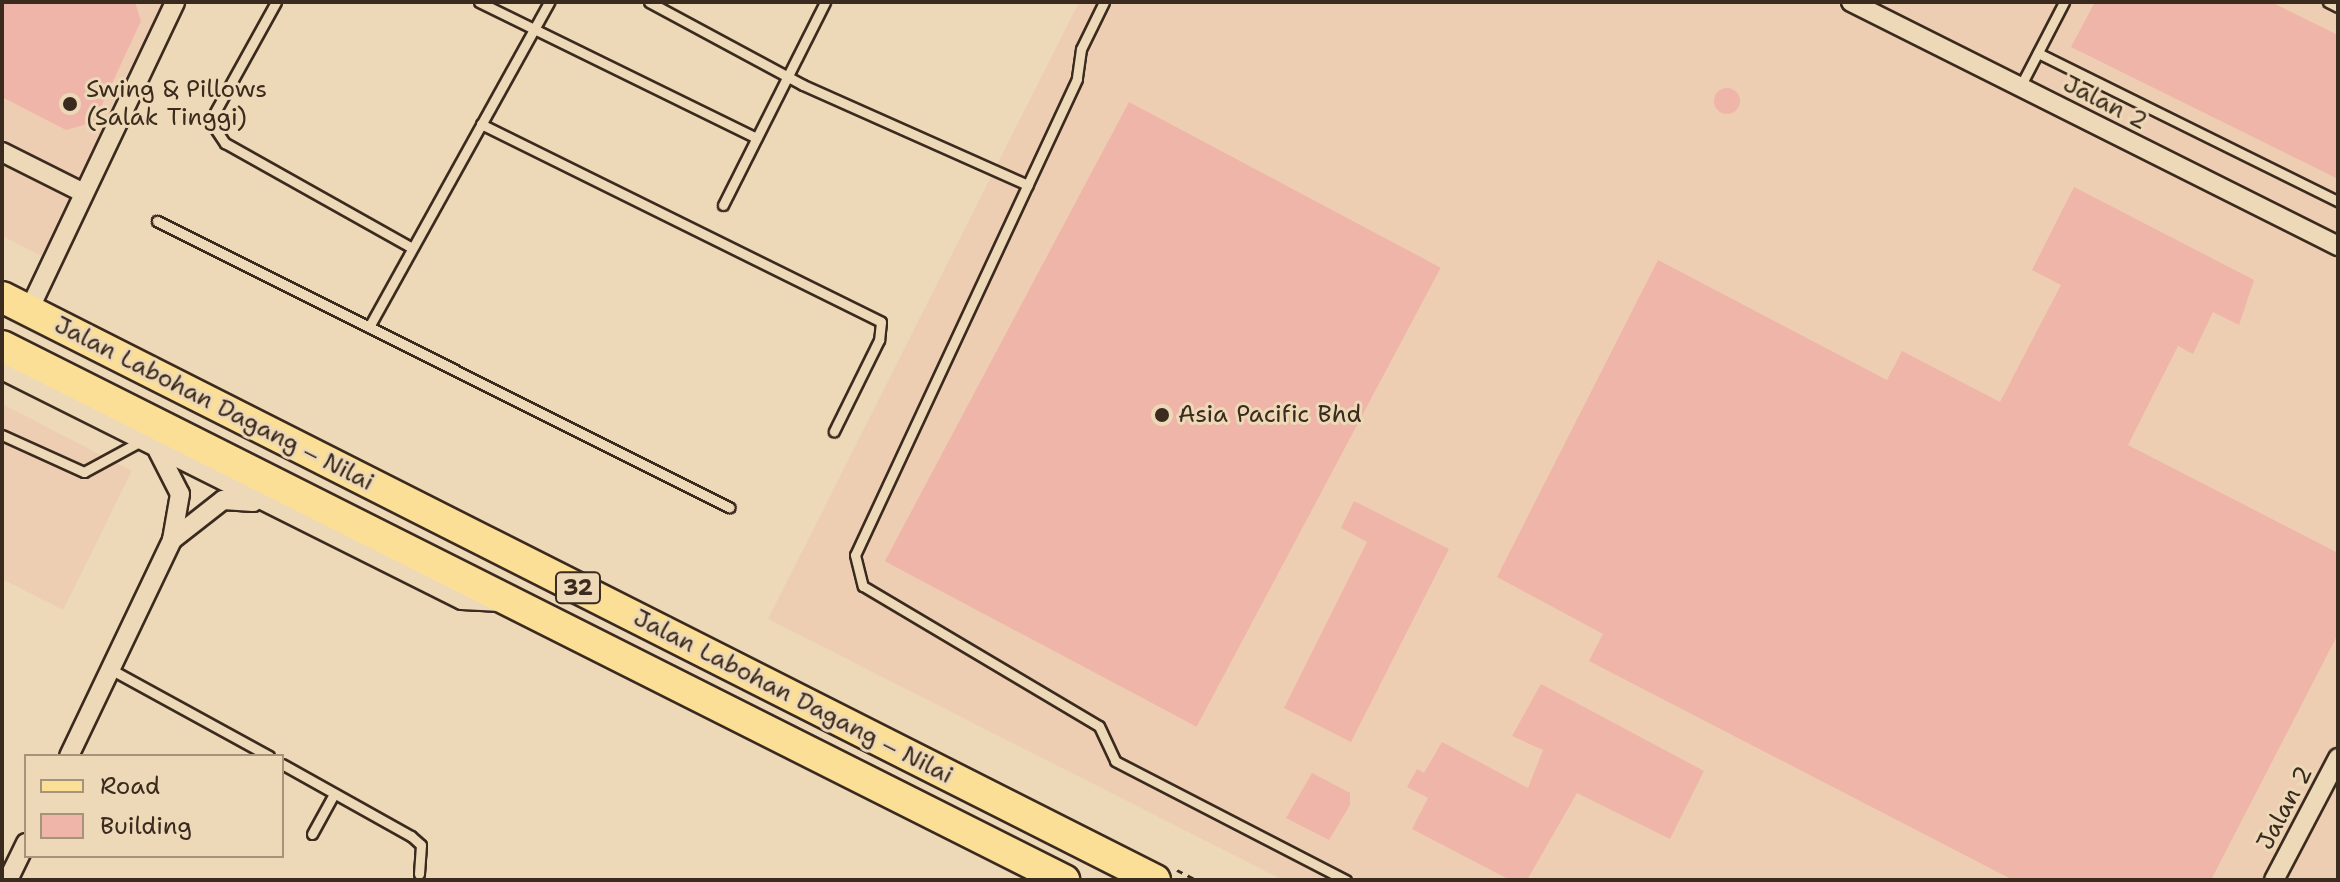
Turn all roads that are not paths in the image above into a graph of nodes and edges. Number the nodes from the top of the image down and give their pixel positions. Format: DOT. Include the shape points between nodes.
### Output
graph roads {
  1 [pos="276,2"];
  2 [pos="479,2"];
  3 [pos="549,2"];
  4 [pos="649,2"];
  5 [pos="825,2"];
  6 [pos="1104,2"];
  7 [pos="1851,2"];
  8 [pos="2064,2"];
  9 [pos="2328,2"];
  10 [pos="171,3"];
  11 [pos="2338,7"];
  12 [pos="534,29"];
  13 [pos="2038,53"];
  14 [pos="786,76"];
  15 [pos="2020,87"];
  16 [pos="481,124"];
  17 [pos="756,138"];
  18 [pos="2,152"];
  19 [pos="1028,185"];
  20 [pos="80,191"];
  21 [pos="2338,201"];
  22 [pos="723,205"];
  23 [pos="157,221"];
  24 [pos="2338,246"];
  25 [pos="412,248"];
  26 [pos="2,297"];
  27 [pos="29,310"];
  28 [pos="369,327"];
  29 [pos="2,346"];
  30 [pos="2,370"];
  31 [pos="834,431"];
  32 [pos="2,435"];
  33 [pos="141,441"];
  34 [pos="158,451"];
  35 [pos="259,503"];
  36 [pos="729,507"];
  37 [pos="172,540"];
  38 [pos="519,603"];
  39 [pos="112,670"];
  40 [pos="70,754"];
  41 [pos="265,754"];
  42 [pos="2338,758"];
  43 [pos="284,765"];
  44 [pos="334,794"];
  45 [pos="312,834"];
  46 [pos="24,847"];
  47 [pos="419,874"];
  48 [pos="8,880"];
  49 [pos="1064,880"];
  50 [pos="1155,880"];
  51 [pos="1346,880"];
  52 [pos="2274,880"];
  1 -- 25 [label="lane" via="210,121 225,143"];
  2 -- 12 [label="lane"];
  3 -- 12 [label="lane"];
  4 -- 14 [label="lane"];
  5 -- 14 [label="lane"];
  6 -- 19 [label="lane"];
  7 -- 15 [label="street, Jalan 2"];
  8 -- 13 [label="lane"];
  9 -- 11 [label="lane"];
  10 -- 20 [label="street"];
  12 -- 16 [label="lane"];
  12 -- 17 [label="lane"];
  13 -- 15 [label="lane"];
  13 -- 21 [label="lane"];
  14 -- 17 [label="lane"];
  14 -- 19 [label="lane"];
  15 -- 24 [label="street, Jalan 2"];
  16 -- 25 [label="lane"];
  16 -- 31 [label="lane" via="881,322 879,340"];
  17 -- 22 [label="lane"];
  18 -- 20 [label="street"];
  19 -- 51 [label="lane" via="855,555 863,586 1099,726 1115,761"];
  20 -- 27 [label="street"];
  23 -- 28 [label="lane"];
  25 -- 28 [label="lane"];
  26 -- 27 [label="main road, Jalan Labohan Dagang ‒ Nilai / 32"];
  27 -- 50 [label="main road, Jalan Labohan Dagang ‒ Nilai / 32"];
  28 -- 36 [label="lane"];
  29 -- 38 [label="main road, Jalan Labohan Dagang ‒ Nilai / 32"];
  30 -- 33 [label="street"];
  32 -- 33 [label="lane" via="84,472"];
  33 -- 34 [label="street"];
  34 -- 35 [label="street"];
  34 -- 37 [label="street" via="180,494"];
  35 -- 37 [label="street" via="223,500 203,510"];
  35 -- 38 [label="street" via="462,600"];
  37 -- 39 [label="street"];
  38 -- 49 [label="main road, Jalan Labohan Dagang ‒ Nilai / 32"];
  39 -- 40 [label="street"];
  39 -- 41 [label="lane"];
  42 -- 52 [label="street, Jalan 2"];
  43 -- 44 [label="lane"];
  44 -- 45 [label="lane"];
  44 -- 47 [label="lane" via="421,845"];
  46 -- 48 [label="street"];
}
